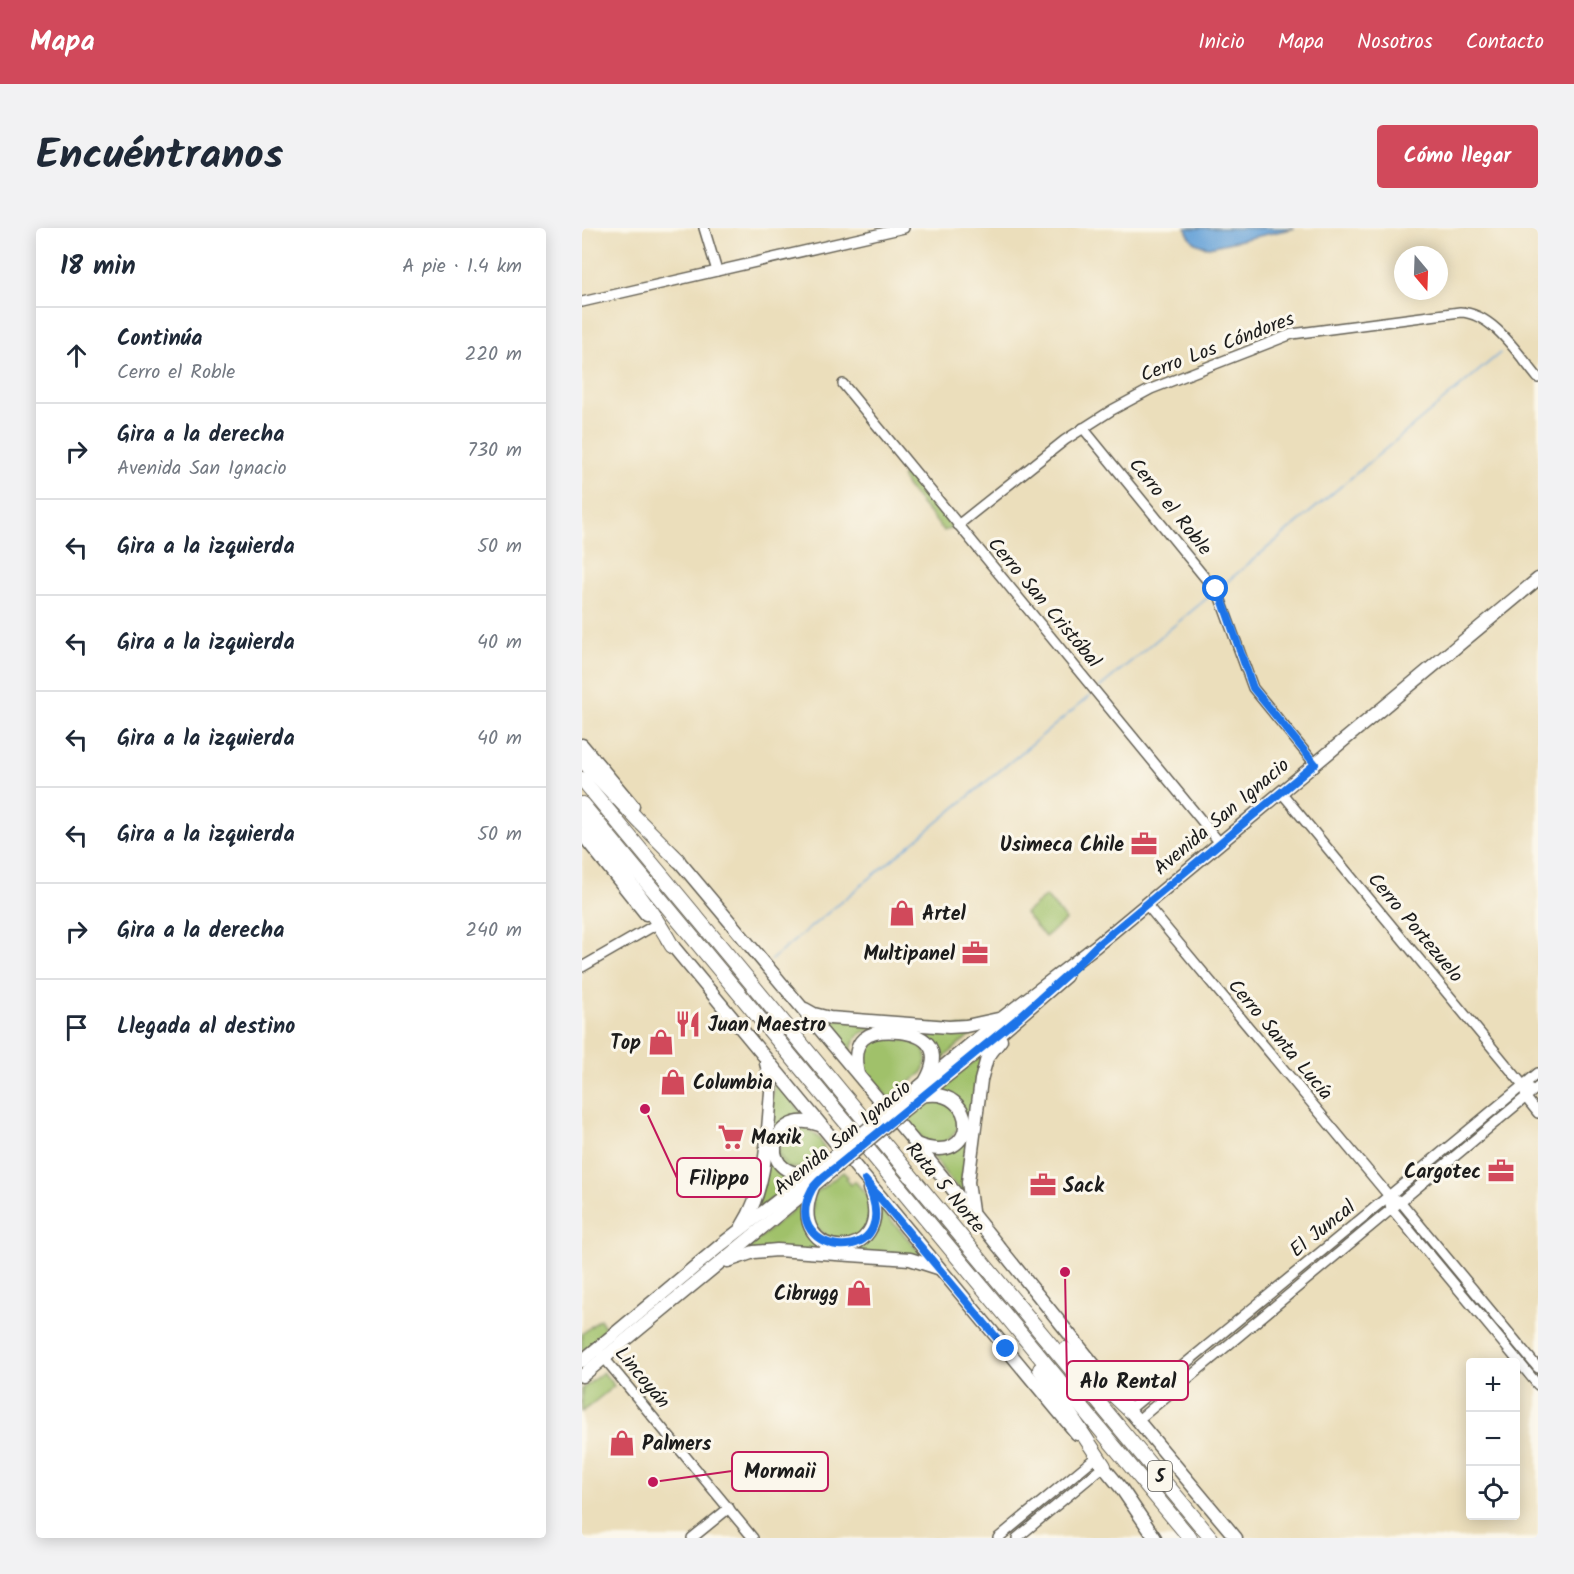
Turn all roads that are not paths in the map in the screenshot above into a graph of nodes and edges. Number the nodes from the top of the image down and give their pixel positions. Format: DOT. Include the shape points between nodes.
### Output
graph roads {
  1 [pos="704,228"];
  2 [pos="904,228"];
  3 [pos="717,271"];
  4 [pos="582,302"];
  5 [pos="1538,378"];
  6 [pos="843,384"];
  7 [pos="1083,428"];
  8 [pos="958,525"];
  9 [pos="1538,579"];
  10 [pos="582,745"];
  11 [pos="582,760"];
  12 [pos="1315,764"];
  13 [pos="582,779"];
  14 [pos="1281,792"];
  15 [pos="582,804"];
  16 [pos="582,816"];
  17 [pos="582,834"];
  18 [pos="1220,843"];
  19 [pos="678,860"];
  20 [pos="1146,904"];
  21 [pos="655,925"];
  22 [pos="672,946"];
  23 [pos="1096,946"];
  24 [pos="582,967"];
  25 [pos="799,1005"];
  26 [pos="1002,1018"];
  27 [pos="1017,1019"];
  28 [pos="764,1058"];
  29 [pos="1538,1073"];
  30 [pos="859,1075"];
  31 [pos="925,1082"];
  32 [pos="1523,1085"];
  33 [pos="1537,1090"];
  34 [pos="922,1096"];
  35 [pos="1526,1098"];
  36 [pos="898,1112"];
  37 [pos="1538,1113"];
  38 [pos="820,1125"];
  39 [pos="916,1144"];
  40 [pos="829,1165"];
  41 [pos="865,1180"];
  42 [pos="813,1186"];
  43 [pos="1389,1196"];
  44 [pos="1400,1201"];
  45 [pos="1391,1208"];
  46 [pos="973,1215"];
  47 [pos="738,1232"];
  48 [pos="726,1249"];
  49 [pos="716,1265"];
  50 [pos="939,1268"];
  51 [pos="1000,1283"];
  52 [pos="997,1305"];
  53 [pos="601,1353"];
  54 [pos="582,1361"];
  55 [pos="1538,1368"];
  56 [pos="582,1376"];
  57 [pos="1538,1385"];
  58 [pos="1133,1415"];
  59 [pos="1100,1462"];
  60 [pos="1053,1492"];
  61 [pos="1060,1501"];
  62 [pos="729,1508"];
  63 [pos="692,1538"];
  64 [pos="753,1538"];
  65 [pos="998,1538"];
  66 [pos="1017,1538"];
  67 [pos="1155,1538"];
  68 [pos="1190,1538"];
  69 [pos="1211,1538"];
  70 [pos="1236,1538"];
  1 -- 3 [label="street"];
  2 -- 3 [label="street"];
  3 -- 4 [label="street"];
  5 -- 7 [label="street, Cerro Los Cóndores" via="1488,322 1476,314 1460,312 1285,336 1143,393"];
  6 -- 8 [label="street, Cerro San Cristóbal"];
  7 -- 8 [label="street, Cerro Los Cóndores"];
  7 -- 12 [label="street, Cerro el Roble" via="1219,595 1253,688"];
  8 -- 18 [label="street, Cerro San Cristóbal"];
  9 -- 12 [label="main road, Avenida San Ignacio"];
  10 -- 19 [label="main road"];
  11 -- 19 [label="highway"];
  12 -- 14 [label="main road, Avenida San Ignacio"];
  13 -- 51 [label="highway, Ruta 5 Norte / 5"];
  14 -- 18 [label="main road, Avenida San Ignacio"];
  14 -- 32 [label="street, Cerro Portezuelo"];
  15 -- 52 [label="highway, Ruta 5 Norte / 5"];
  16 -- 22 [label="highway"];
  17 -- 21 [label="main road"];
  18 -- 20 [label="main road, Avenida San Ignacio"];
  19 -- 25 [label="main road"];
  20 -- 23 [label="main road, Avenida San Ignacio"];
  20 -- 43 [label="street, Cerro Santa Lucía"];
  21 -- 22 [label="main road"];
  21 -- 24 [label="street"];
  22 -- 28 [label="main road"];
  23 -- 26 [label="main road, Avenida San Ignacio"];
  23 -- 27 [label="main road, Avenida San Ignacio"];
  25 -- 26 [label="main road" via="825,1017 949,1027"];
  25 -- 30 [label="main road"];
  26 -- 31 [label="main road, Avenida San Ignacio"];
  27 -- 34 [label="main road, Avenida San Ignacio"];
  27 -- 46 [label="main road" via="990,1053 982,1074 969,1182"];
  28 -- 38 [label="main road"];
  28 -- 47 [label="main road" via="771,1092 760,1185 752,1210"];
  29 -- 32 [label="street, El Juncal"];
  30 -- 31 [label="main road" via="856,1051 864,1037 879,1031 911,1033 922,1037 932,1050 933,1063"];
  30 -- 36 [label="main road"];
  31 -- 36 [label="main road, Avenida San Ignacio"];
  32 -- 33 [label="street, Cerro Portezuelo"];
  32 -- 35 [label="street, Cerro Portezuelo"];
  32 -- 43 [label="street, El Juncal"];
  33 -- 35 [label="street, El Juncal"];
  34 -- 36 [label="main road, Avenida San Ignacio"];
  34 -- 39 [label="main road" via="951,1099 962,1110 965,1126 960,1139 946,1149 933,1150"];
  35 -- 37 [label="street, Cerro Portezuelo"];
  35 -- 44 [label="street, El Juncal"];
  36 -- 39 [label="main road"];
  36 -- 40 [label="main road, Avenida San Ignacio, bridge"];
  38 -- 40 [label="main road" via="789,1124 779,1134 774,1149 777,1160 789,1171 801,1174"];
  38 -- 41 [label="main road"];
  39 -- 46 [label="main road"];
  40 -- 42 [label="main road, Avenida San Ignacio"];
  40 -- 47 [label="main road, Avenida San Ignacio"];
  41 -- 42 [label="main road" via="873,1197 875,1220 866,1236 845,1246 826,1243 809,1226 807,1208"];
  41 -- 50 [label="main road"];
  42 -- 48 [label="main road, Avenida San Ignacio"];
  43 -- 44 [label="street, Cerro Santa Lucía"];
  43 -- 45 [label="street"];
  43 -- 58 [label="street, El Juncal"];
  44 -- 45 [label="street, El Juncal"];
  44 -- 55 [label="street, Cerro Santa Lucía"];
  45 -- 57 [label="street"];
  45 -- 58 [label="street, El Juncal"];
  46 -- 58 [label="main road"];
  47 -- 48 [label="main road, Avenida San Ignacio"];
  48 -- 49 [label="main road, Avenida San Ignacio"];
  48 -- 53 [label="main road, Avenida San Ignacio"];
  49 -- 50 [label="main road" via="754,1252 777,1250 910,1259"];
  49 -- 53 [label="main road, Avenida San Ignacio"];
  50 -- 59 [label="main road"];
  51 -- 58 [label="highway"];
  51 -- 69 [label="highway, Ruta 5 Norte / 5"];
  52 -- 59 [label="highway"];
  52 -- 68 [label="highway, Ruta 5 Norte / 5"];
  53 -- 54 [label="main road, Avenida San Ignacio"];
  53 -- 56 [label="main road, Avenida San Ignacio"];
  53 -- 62 [label="street, Lincoyán"];
  58 -- 70 [label="main road"];
  59 -- 60 [label="street"];
  59 -- 61 [label="street"];
  59 -- 67 [label="main road"];
  60 -- 61 [label="street"];
  60 -- 65 [label="street"];
  61 -- 66 [label="street"];
  62 -- 63 [label="street"];
  62 -- 64 [label="street, Lincoyán"];
}
